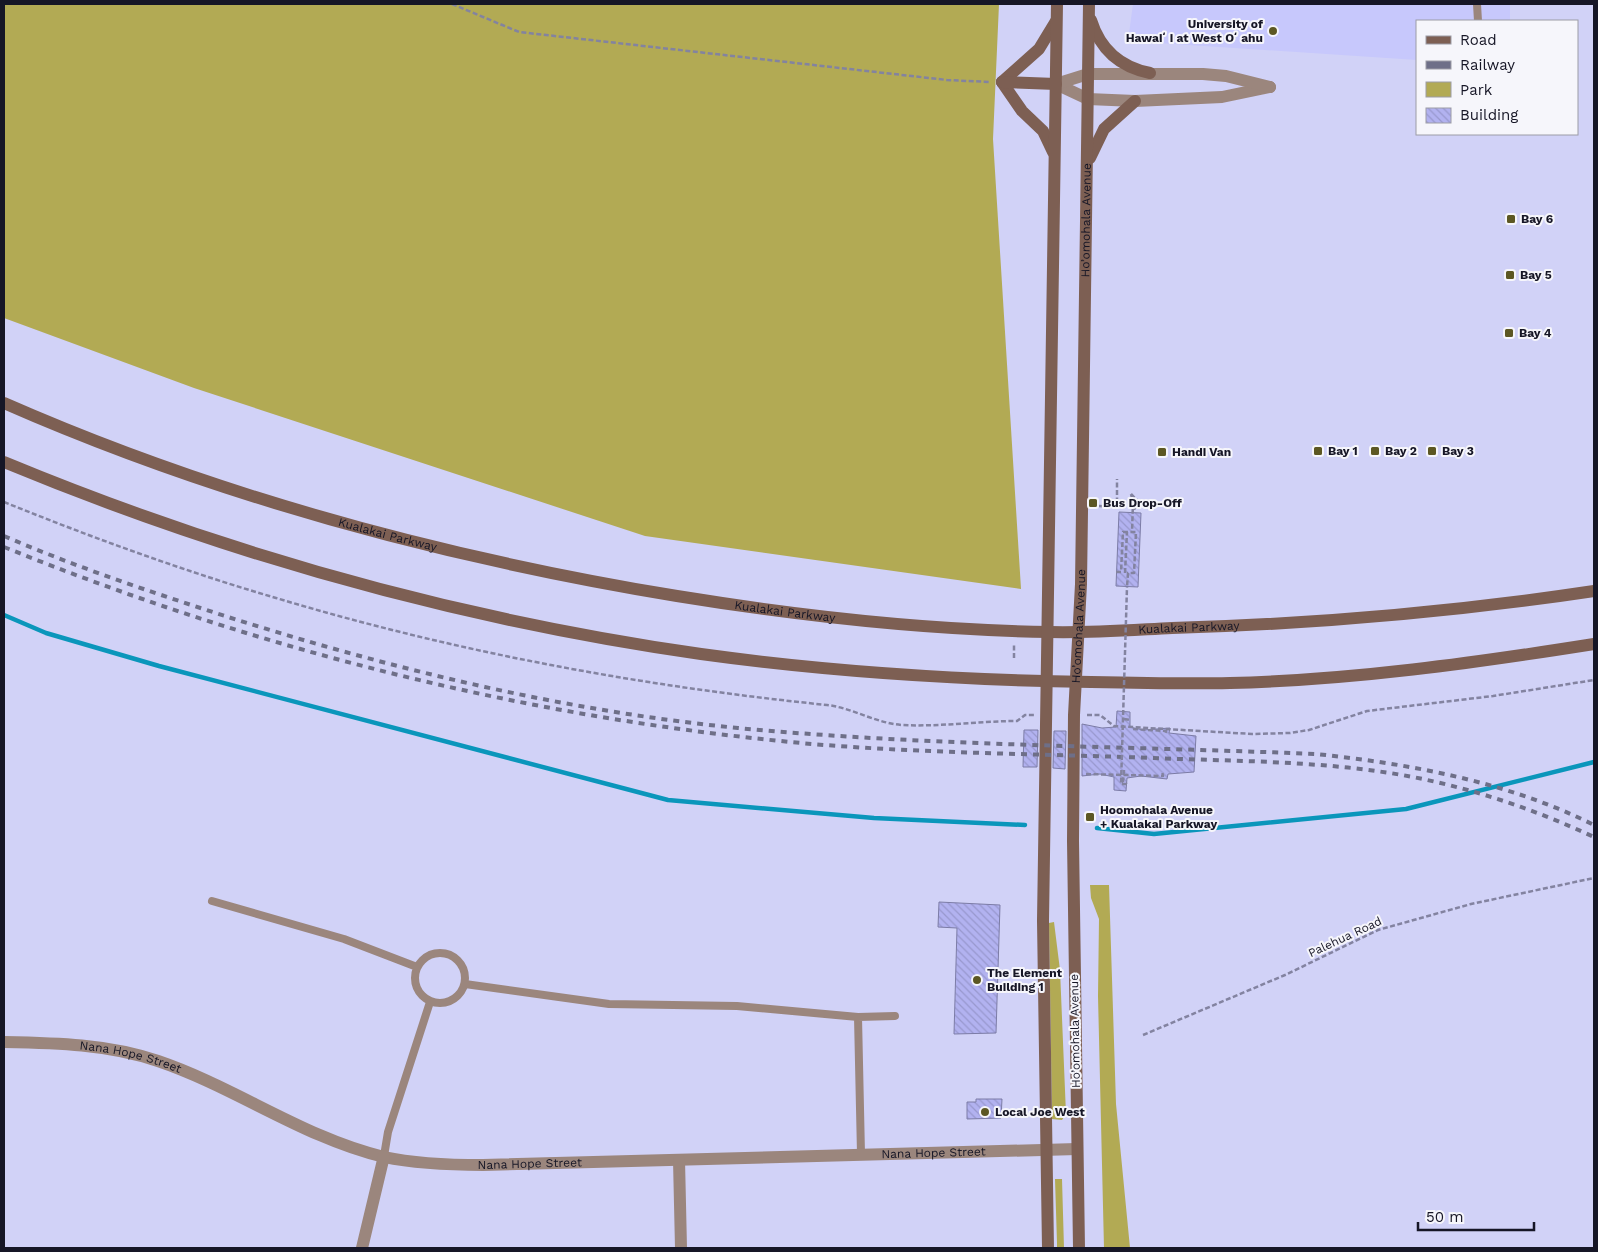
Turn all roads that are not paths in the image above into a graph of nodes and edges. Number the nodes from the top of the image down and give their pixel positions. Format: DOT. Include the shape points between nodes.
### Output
graph roads {
  1 [pos="1058,4"];
  2 [pos="1477,4"];
  3 [pos="1089,9"];
  4 [pos="1057,17"];
  5 [pos="1478,20"];
  6 [pos="1088,74"];
  7 [pos="1150,74"];
  8 [pos="1002,82"];
  9 [pos="1056,84"];
  10 [pos="1088,99"];
  11 [pos="1135,101"];
  12 [pos="1055,159"];
  13 [pos="1087,170"];
  14 [pos="4,403"];
  15 [pos="4,464"];
  16 [pos="1594,591"];
  17 [pos="1049,632"];
  18 [pos="1078,632"];
  19 [pos="1594,644"];
  20 [pos="1047,681"];
  21 [pos="1076,682"];
  22 [pos="212,901"];
  23 [pos="417,967"];
  24 [pos="465,984"];
  25 [pos="430,1002"];
  26 [pos="896,1016"];
  27 [pos="858,1017"];
  28 [pos="4,1042"];
  29 [pos="1077,1149"];
  30 [pos="1046,1151"];
  31 [pos="861,1154"];
  32 [pos="384,1156"];
  33 [pos="679,1160"];
  34 [pos="362,1248"];
  35 [pos="681,1248"];
  36 [pos="1048,1248"];
  37 [pos="1079,1248"];
  1 -- 4 [label="main road"];
  2 -- 5 [label="lane"];
  3 -- 6 [label="main road, Ho’omohala Avenue"];
  3 -- 7 [label="main road" via="1100,40 1111,55 1127,66"];
  4 -- 8 [label="main road" via="1039,49"];
  4 -- 9 [label="main road"];
  6 -- 7 [label="street"];
  6 -- 9 [label="street"];
  6 -- 10 [label="main road, Ho’omohala Avenue"];
  7 -- 11 [label="street" via="1226,76 1270,87 1222,98"];
  8 -- 9 [label="main road"];
  8 -- 12 [label="main road" via="1022,111 1043,131"];
  9 -- 10 [label="street"];
  9 -- 12 [label="main road"];
  10 -- 11 [label="street"];
  10 -- 13 [label="main road, Ho’omohala Avenue"];
  11 -- 13 [label="main road" via="1104,129"];
  12 -- 17 [label="main road"];
  13 -- 18 [label="main road, Ho’omohala Avenue"];
  14 -- 17 [label="main road, Kualakai Parkway" via="102,444 191,476 302,512 458,553 634,589 808,616"];
  15 -- 20 [label="main road" via="179,528 325,574 432,602 701,654 832,669"];
  16 -- 18 [label="main road, Kualakai Parkway" via="1497,606 1320,621"];
  17 -- 18 [label="main road, Kualakai Parkway"];
  17 -- 20 [label="main road"];
  18 -- 21 [label="main road, Ho’omohala Avenue"];
  19 -- 21 [label="main road" via="1422,668 1308,679 1229,683"];
  20 -- 21 [label="main road"];
  20 -- 30 [label="main road" via="1043,921"];
  21 -- 29 [label="main road, Ho’omohala Avenue" via="1073,841"];
  22 -- 23 [label="lane" via="344,939"];
  23 -- 24 [label="lane" via="436,953 452,956 463,966"];
  23 -- 25 [label="lane" via="414,982 417,991"];
  24 -- 25 [label="lane" via="456,999 439,1004"];
  24 -- 27 [label="lane" via="609,1004 737,1006"];
  25 -- 32 [label="lane" via="388,1132"];
  26 -- 27 [label="lane"];
  27 -- 31 [label="lane"];
  28 -- 32 [label="street, Nana Hope Street" via="91,1046 143,1056 204,1080 315,1132"];
  29 -- 30 [label="street, Nana Hope Street"];
  29 -- 37 [label="main road, Ho’omohala Avenue"];
  30 -- 31 [label="street, Nana Hope Street"];
  30 -- 36 [label="main road"];
  31 -- 33 [label="street, Nana Hope Street"];
  32 -- 33 [label="street, Nana Hope Street" via="453,1165"];
  32 -- 34 [label="street"];
  33 -- 35 [label="street"];
}
